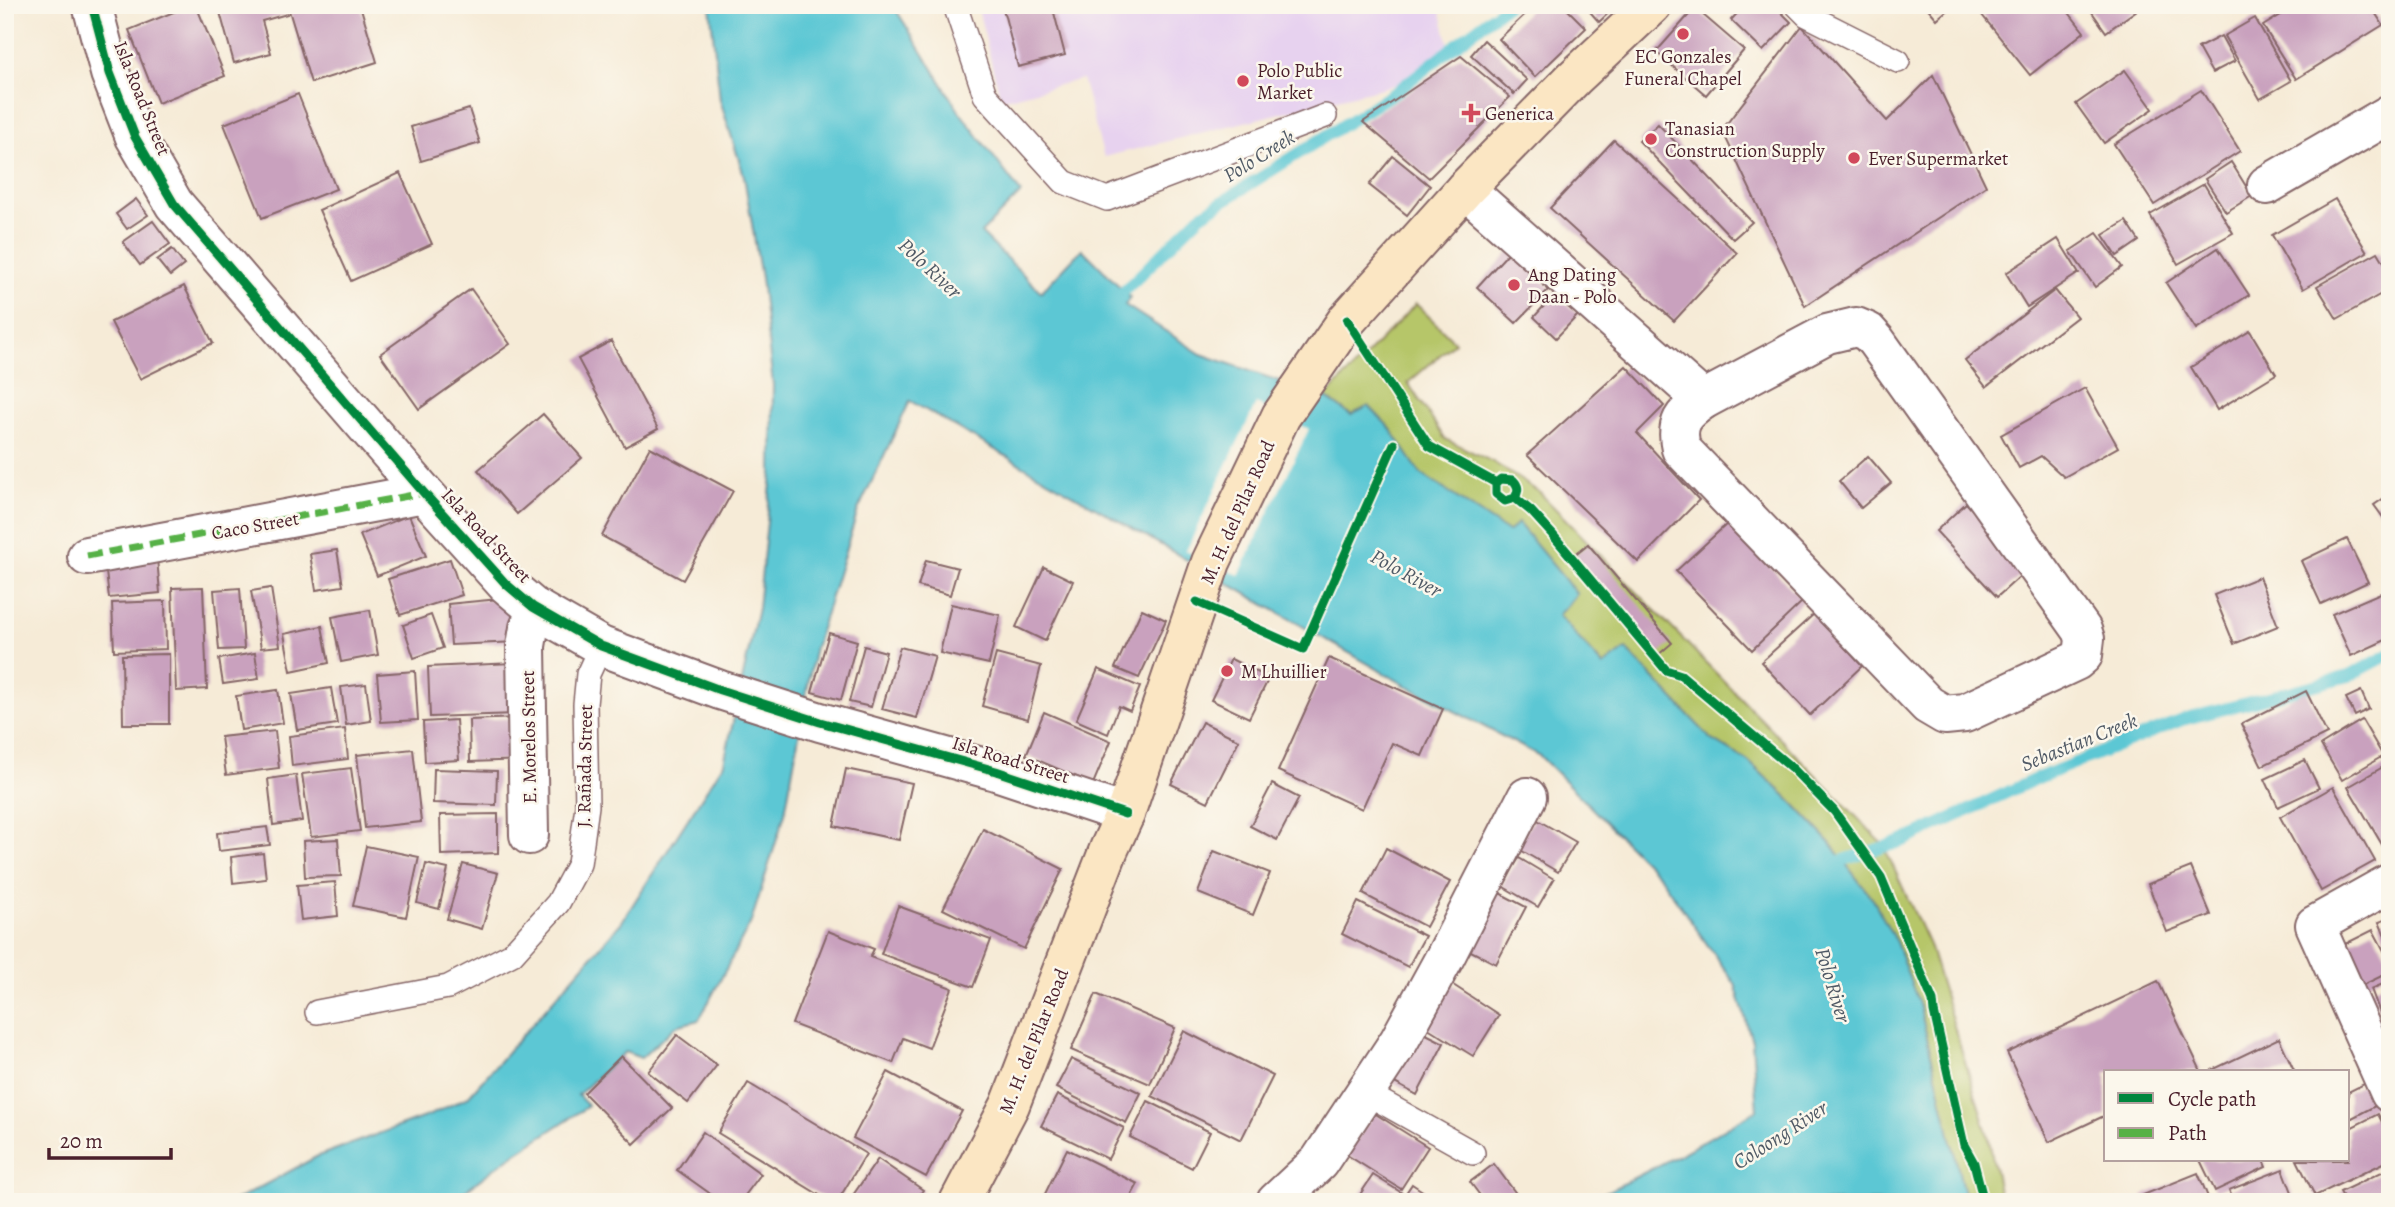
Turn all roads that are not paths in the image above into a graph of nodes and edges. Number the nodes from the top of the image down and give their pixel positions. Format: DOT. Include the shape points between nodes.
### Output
graph roads {
  1 [pos="955,5"];
  2 [pos="1652,5"];
  3 [pos="1797,5"];
  4 [pos="99,7"];
  5 [pos="1898,61"];
  6 [pos="2390,114"];
  7 [pos="1325,116"];
  8 [pos="2267,185"];
  9 [pos="1465,189"];
  10 [pos="1703,400"];
  11 [pos="424,494"];
  12 [pos="87,556"];
  13 [pos="531,624"];
  14 [pos="601,646"];
  15 [pos="1527,797"];
  16 [pos="1125,814"];
  17 [pos="529,835"];
  18 [pos="2390,883"];
  19 [pos="317,1012"];
  20 [pos="1366,1093"];
  21 [pos="2390,1093"];
  22 [pos="1473,1153"];
  23 [pos="960,1201"];
  24 [pos="1276,1202"];
  1 -- 7 [label="lane" via="985,95 1064,182 1107,199"];
  2 -- 9 [label="main road, M. H. del Pilar Road"];
  3 -- 5 [label="lane" via="1807,15"];
  4 -- 11 [label="street, Isla Road Street" via="110,73 135,137 174,204"];
  6 -- 8 [label="street"];
  9 -- 10 [label="street"];
  9 -- 16 [label="main road, M. H. del Pilar Road" via="1347,320 1281,416 1211,562"];
  10 -- 10 [label="street" via="1682,418 1681,449 1936,712 1965,713 2083,655 2081,630 1868,332 1856,327 1827,334"];
  11 -- 12 [label="street, Caco Street"];
  11 -- 13 [label="street, Isla Road Street" via="506,584"];
  13 -- 14 [label="street, Isla Road Street"];
  13 -- 17 [label="street, E. Morelos Street"];
  14 -- 16 [label="street, Isla Road Street" via="720,690"];
  14 -- 19 [label="lane, J. Rañada Street" via="588,674 587,806 579,864 558,903 512,954 448,987"];
  15 -- 20 [label="street" via="1445,957"];
  16 -- 23 [label="main road, M. H. del Pilar Road" via="1010,1105"];
  18 -- 21 [label="street" via="2315,925"];
  20 -- 22 [label="lane"];
  20 -- 24 [label="street" via="1319,1162"];
}
